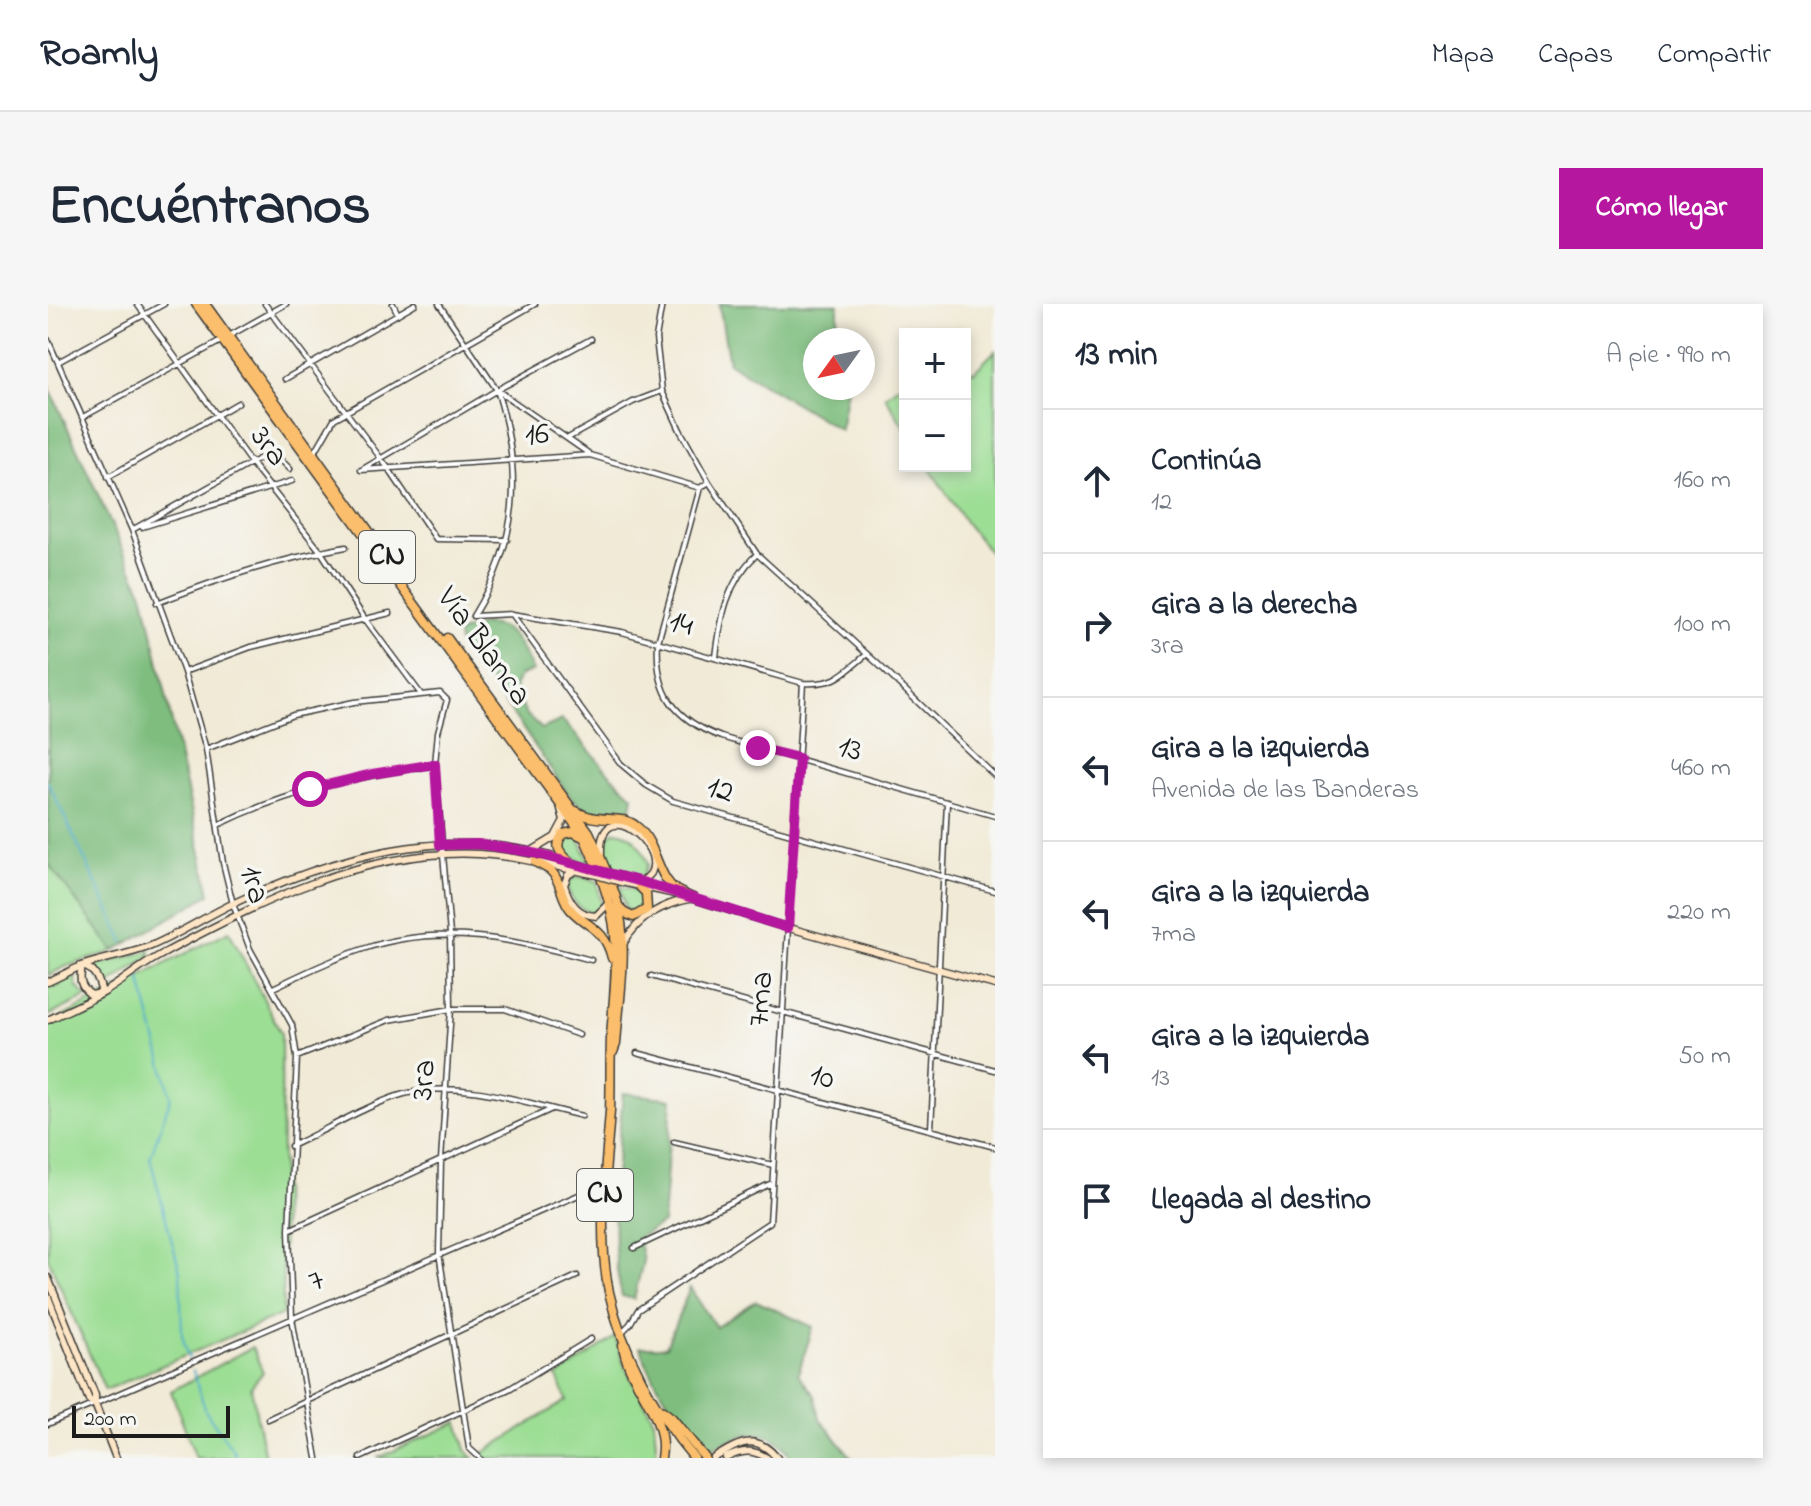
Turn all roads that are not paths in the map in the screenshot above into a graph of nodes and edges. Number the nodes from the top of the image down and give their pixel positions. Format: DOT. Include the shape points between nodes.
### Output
graph roads {
  1 [pos="137,304"];
  2 [pos="164,304"];
  3 [pos="196,304"];
  4 [pos="205,304"];
  5 [pos="265,304"];
  6 [pos="286,304"];
  7 [pos="393,304"];
  8 [pos="415,304"];
  9 [pos="439,304"];
  10 [pos="535,304"];
  11 [pos="662,304"];
  12 [pos="271,312"];
  13 [pos="398,314"];
  14 [pos="145,315"];
  15 [pos="226,338"];
  16 [pos="591,339"];
  17 [pos="48,340"];
  18 [pos="466,344"];
  19 [pos="58,362"];
  20 [pos="181,364"];
  21 [pos="310,365"];
  22 [pos="285,379"];
  23 [pos="497,390"];
  24 [pos="662,391"];
  25 [pos="238,403"];
  26 [pos="345,413"];
  27 [pos="217,415"];
  28 [pos="83,417"];
  29 [pos="566,439"];
  30 [pos="313,454"];
  31 [pos="590,455"];
  32 [pos="381,460"];
  33 [pos="512,460"];
  34 [pos="251,463"];
  35 [pos="388,468"];
  36 [pos="290,469"];
  37 [pos="108,477"];
  38 [pos="292,481"];
  39 [pos="709,482"];
  40 [pos="270,487"];
  41 [pos="700,488"];
  42 [pos="132,530"];
  43 [pos="507,540"];
  44 [pos="346,547"];
  45 [pos="321,552"];
  46 [pos="757,554"];
  47 [pos="157,603"];
  48 [pos="390,613"];
  49 [pos="512,614"];
  50 [pos="365,619"];
  51 [pos="658,642"];
  52 [pos="866,655"];
  53 [pos="716,657"];
  54 [pos="184,672"];
  55 [pos="803,683"];
  56 [pos="420,693"];
  57 [pos="206,749"];
  58 [pos="799,758"];
  59 [pos="435,764"];
  60 [pos="995,776"];
  61 [pos="947,802"];
  62 [pos="560,803"];
  63 [pos="572,808"];
  64 [pos="995,816"];
  65 [pos="218,825"];
  66 [pos="794,836"];
  67 [pos="584,837"];
  68 [pos="440,845"];
  69 [pos="530,852"];
  70 [pos="441,854"];
  71 [pos="601,857"];
  72 [pos="569,861"];
  73 [pos="535,862"];
  74 [pos="575,871"];
  75 [pos="592,872"];
  76 [pos="944,877"];
  77 [pos="641,884"];
  78 [pos="995,891"];
  79 [pos="693,898"];
  80 [pos="613,902"];
  81 [pos="233,904"];
  82 [pos="238,916"];
  83 [pos="788,928"];
  84 [pos="450,934"];
  85 [pos="623,944"];
  86 [pos="591,960"];
  87 [pos="82,966"];
  88 [pos="940,970"];
  89 [pos="615,973"];
  90 [pos="651,976"];
  91 [pos="48,982"];
  92 [pos="995,985"];
  93 [pos="273,988"];
  94 [pos="102,993"];
  95 [pos="451,1009"];
  96 [pos="783,1011"];
  97 [pos="48,1020"];
  98 [pos="579,1035"];
  99 [pos="637,1053"];
  100 [pos="933,1053"];
  101 [pos="612,1055"];
  102 [pos="297,1057"];
  103 [pos="995,1070"];
  104 [pos="778,1089"];
  105 [pos="446,1091"];
  106 [pos="552,1109"];
  107 [pos="582,1116"];
  108 [pos="931,1129"];
  109 [pos="674,1142"];
  110 [pos="291,1146"];
  111 [pos="995,1147"];
  112 [pos="441,1160"];
  113 [pos="773,1166"];
  114 [pos="606,1183"];
  115 [pos="772,1183"];
  116 [pos="289,1230"];
  117 [pos="634,1248"];
  118 [pos="439,1253"];
  119 [pos="577,1276"];
  120 [pos="48,1278"];
  121 [pos="48,1297"];
  122 [pos="292,1318"];
  123 [pos="621,1332"];
  124 [pos="452,1334"];
  125 [pos="591,1339"];
  126 [pos="308,1401"];
  127 [pos="95,1404"];
  128 [pos="462,1411"];
  129 [pos="268,1419"];
  130 [pos="48,1424"];
  131 [pos="698,1456"];
  132 [pos="116,1458"];
  133 [pos="317,1458"];
  134 [pos="360,1458"];
  135 [pos="480,1458"];
  136 [pos="661,1458"];
  137 [pos="714,1458"];
  138 [pos="726,1458"];
  139 [pos="767,1458"];
  140 [pos="777,1458"];
  1 -- 14 [label="street, 3ra"];
  2 -- 14 [label="street"];
  3 -- 15 [label="highway, Vía Blanca / CN"];
  4 -- 15 [label="highway, Vía Blanca / CN"];
  5 -- 12 [label="street"];
  6 -- 12 [label="street"];
  7 -- 13 [label="street"];
  8 -- 13 [label="street"];
  9 -- 18 [label="street"];
  10 -- 18 [label="street"];
  11 -- 24 [label="street" via="656,338"];
  12 -- 15 [label="street"];
  12 -- 21 [label="street"];
  13 -- 21 [label="street"];
  14 -- 19 [label="street"];
  14 -- 20 [label="street, 3ra"];
  15 -- 20 [label="street"];
  15 -- 30 [label="highway, Vía Blanca / CN"];
  15 -- 62 [label="highway, Vía Blanca / CN"];
  16 -- 23 [label="street"];
  17 -- 19 [label="street, 1ra"];
  18 -- 23 [label="street"];
  18 -- 26 [label="street"];
  19 -- 28 [label="street, 1ra"];
  20 -- 27 [label="street, 3ra"];
  20 -- 28 [label="street"];
  21 -- 22 [label="street"];
  21 -- 26 [label="street"];
  23 -- 29 [label="street"];
  23 -- 32 [label="street"];
  23 -- 33 [label="street"];
  24 -- 29 [label="street"];
  24 -- 39 [label="street"];
  25 -- 27 [label="street"];
  26 -- 30 [label="street" via="334,419"];
  26 -- 32 [label="street"];
  27 -- 34 [label="street, 3ra"];
  27 -- 37 [label="street"];
  28 -- 37 [label="street, 1ra"];
  29 -- 31 [label="street"];
  30 -- 63 [label="highway, Vía Blanca / CN"];
  31 -- 33 [label="street, 16"];
  31 -- 41 [label="street, 16"];
  32 -- 35 [label="street"];
  32 -- 35 [label="street, 16" via="361,470"];
  33 -- 35 [label="street, 16"];
  33 -- 43 [label="street" via="513,517"];
  34 -- 36 [label="street" via="277,456"];
  34 -- 40 [label="street, 3ra"];
  34 -- 42 [label="street"];
  35 -- 43 [label="street" via="436,539"];
  37 -- 42 [label="street, 1ra"];
  38 -- 40 [label="street"];
  39 -- 41 [label="street"];
  39 -- 46 [label="street"];
  40 -- 42 [label="street"];
  40 -- 45 [label="street, 3ra"];
  41 -- 51 [label="street, 13"];
  42 -- 47 [label="street, 1ra"];
  43 -- 49 [label="street, 14" via="493,583 473,616"];
  44 -- 45 [label="street"];
  45 -- 47 [label="street" via="278,560"];
  45 -- 50 [label="street, 3ra"];
  46 -- 52 [label="street"];
  46 -- 53 [label="street" via="741,568 727,594"];
  47 -- 54 [label="street, 1ra"];
  48 -- 50 [label="street"];
  49 -- 51 [label="street, 14"];
  49 -- 66 [label="street, 12" via="621,764 646,785 673,801"];
  50 -- 54 [label="street" via="251,647"];
  50 -- 56 [label="street, 3ra"];
  51 -- 53 [label="street, 14"];
  51 -- 58 [label="street, 13" via="656,667 664,691 697,728"];
  52 -- 55 [label="street, 14" via="825,685"];
  52 -- 60 [label="street"];
  53 -- 55 [label="street, 14"];
  54 -- 57 [label="street, 1ra"];
  55 -- 58 [label="street, 7ma"];
  56 -- 57 [label="street" via="293,715"];
  56 -- 59 [label="street, 3ra" via="440,693 447,700"];
  57 -- 65 [label="street, 1ra"];
  58 -- 61 [label="street, 13"];
  58 -- 66 [label="street, 7ma"];
  59 -- 65 [label="street" via="310,789"];
  59 -- 68 [label="street, 3ra"];
  61 -- 64 [label="street, 13"];
  61 -- 76 [label="street"];
  62 -- 67 [label="highway, Vía Blanca / CN"];
  62 -- 69 [label="main road" via="561,829"];
  63 -- 71 [label="highway, Vía Blanca / CN"];
  63 -- 79 [label="highway" via="587,818 635,825 674,889"];
  65 -- 81 [label="street, 1ra"];
  66 -- 76 [label="street, 12"];
  66 -- 83 [label="street, 7ma"];
  67 -- 72 [label="highway" via="573,832 559,839 560,854"];
  67 -- 80 [label="highway, Vía Blanca / CN"];
  68 -- 69 [label="main road"];
  68 -- 70 [label="street, 3ra"];
  68 -- 81 [label="main road" via="384,849 310,871"];
  69 -- 72 [label="main road"];
  70 -- 73 [label="main road"];
  70 -- 82 [label="main road" via="387,861 316,882"];
  70 -- 84 [label="street, 3ra"];
  71 -- 77 [label="main road" via="600,839 606,830 623,824 633,828 653,864"];
  71 -- 80 [label="highway, Vía Blanca / CN"];
  72 -- 75 [label="main road"];
  73 -- 74 [label="main road"];
  73 -- 89 [label="highway" via="551,872 572,911 603,936"];
  74 -- 75 [label="main road"];
  74 -- 80 [label="main road" via="564,885 577,909 596,916"];
  75 -- 77 [label="main road, bridge"];
  76 -- 78 [label="street, 12"];
  76 -- 88 [label="street"];
  77 -- 79 [label="main road"];
  77 -- 80 [label="highway" via="648,900 638,917 628,916"];
  79 -- 83 [label="main road"];
  79 -- 85 [label="main road" via="652,912"];
  80 -- 85 [label="highway, Vía Blanca / CN"];
  80 -- 89 [label="highway, Vía Blanca / CN"];
  81 -- 82 [label="street, 1ra"];
  81 -- 87 [label="main road" via="151,946"];
  82 -- 93 [label="street, 1ra"];
  82 -- 94 [label="main road" via="156,957"];
  83 -- 88 [label="main road"];
  83 -- 96 [label="street, 7ma"];
  84 -- 86 [label="street" via="527,942"];
  84 -- 93 [label="street" via="361,949"];
  84 -- 95 [label="street, 3ra"];
  85 -- 101 [label="highway, Vía Blanca / CN"];
  87 -- 91 [label="main road"];
  87 -- 94 [label="main road" via="98,978"];
  87 -- 94 [label="main road" via="83,989 91,995"];
  88 -- 92 [label="main road"];
  88 -- 100 [label="street"];
  89 -- 101 [label="highway, Vía Blanca / CN"];
  90 -- 96 [label="street"];
  93 -- 102 [label="street, 1ra" via="292,1025"];
  94 -- 97 [label="main road"];
  95 -- 98 [label="street" via="505,1009"];
  95 -- 102 [label="street" via="389,1020"];
  95 -- 105 [label="street, 3ra"];
  96 -- 100 [label="street"];
  96 -- 104 [label="street, 7ma"];
  99 -- 104 [label="street, 10"];
  100 -- 103 [label="street"];
  100 -- 108 [label="street"];
  101 -- 114 [label="highway, Vía Blanca / CN"];
  102 -- 110 [label="street, 1ra"];
  104 -- 108 [label="street, 10"];
  104 -- 113 [label="street, 7ma"];
  105 -- 106 [label="street" via="472,1090"];
  105 -- 110 [label="street" via="394,1098"];
  105 -- 112 [label="street, 3ra"];
  106 -- 107 [label="street"];
  106 -- 112 [label="street"];
  108 -- 111 [label="street, 10"];
  109 -- 113 [label="street"];
  110 -- 116 [label="street, 1ra"];
  112 -- 116 [label="street"];
  112 -- 118 [label="street, 3ra"];
  113 -- 115 [label="street, 7ma"];
  114 -- 118 [label="street, 7"];
  114 -- 123 [label="highway, Vía Blanca / CN" via="606,1267"];
  115 -- 117 [label="street"];
  115 -- 123 [label="street, 7ma" via="770,1222 638,1310"];
  116 -- 122 [label="street, 1ra"];
  118 -- 122 [label="street, 7"];
  118 -- 124 [label="street, 3ra"];
  119 -- 124 [label="street"];
  120 -- 127 [label="main road"];
  121 -- 127 [label="main road"];
  122 -- 126 [label="street, 1ra"];
  122 -- 127 [label="street, 7"];
  123 -- 131 [label="highway, Vía Blanca / CN" via="660,1410 672,1418"];
  123 -- 136 [label="highway" via="624,1357 657,1418"];
  124 -- 126 [label="street"];
  124 -- 128 [label="street, 3ra"];
  125 -- 128 [label="street"];
  126 -- 129 [label="street"];
  126 -- 133 [label="street, 1ra"];
  127 -- 130 [label="street, 7"];
  127 -- 132 [label="main road"];
  128 -- 134 [label="street"];
  128 -- 135 [label="street, 3ra" via="469,1448"];
  137 -- 140 [label="main road" via="746,1442 763,1446"];
  138 -- 139 [label="main road" via="744,1450"];
}
